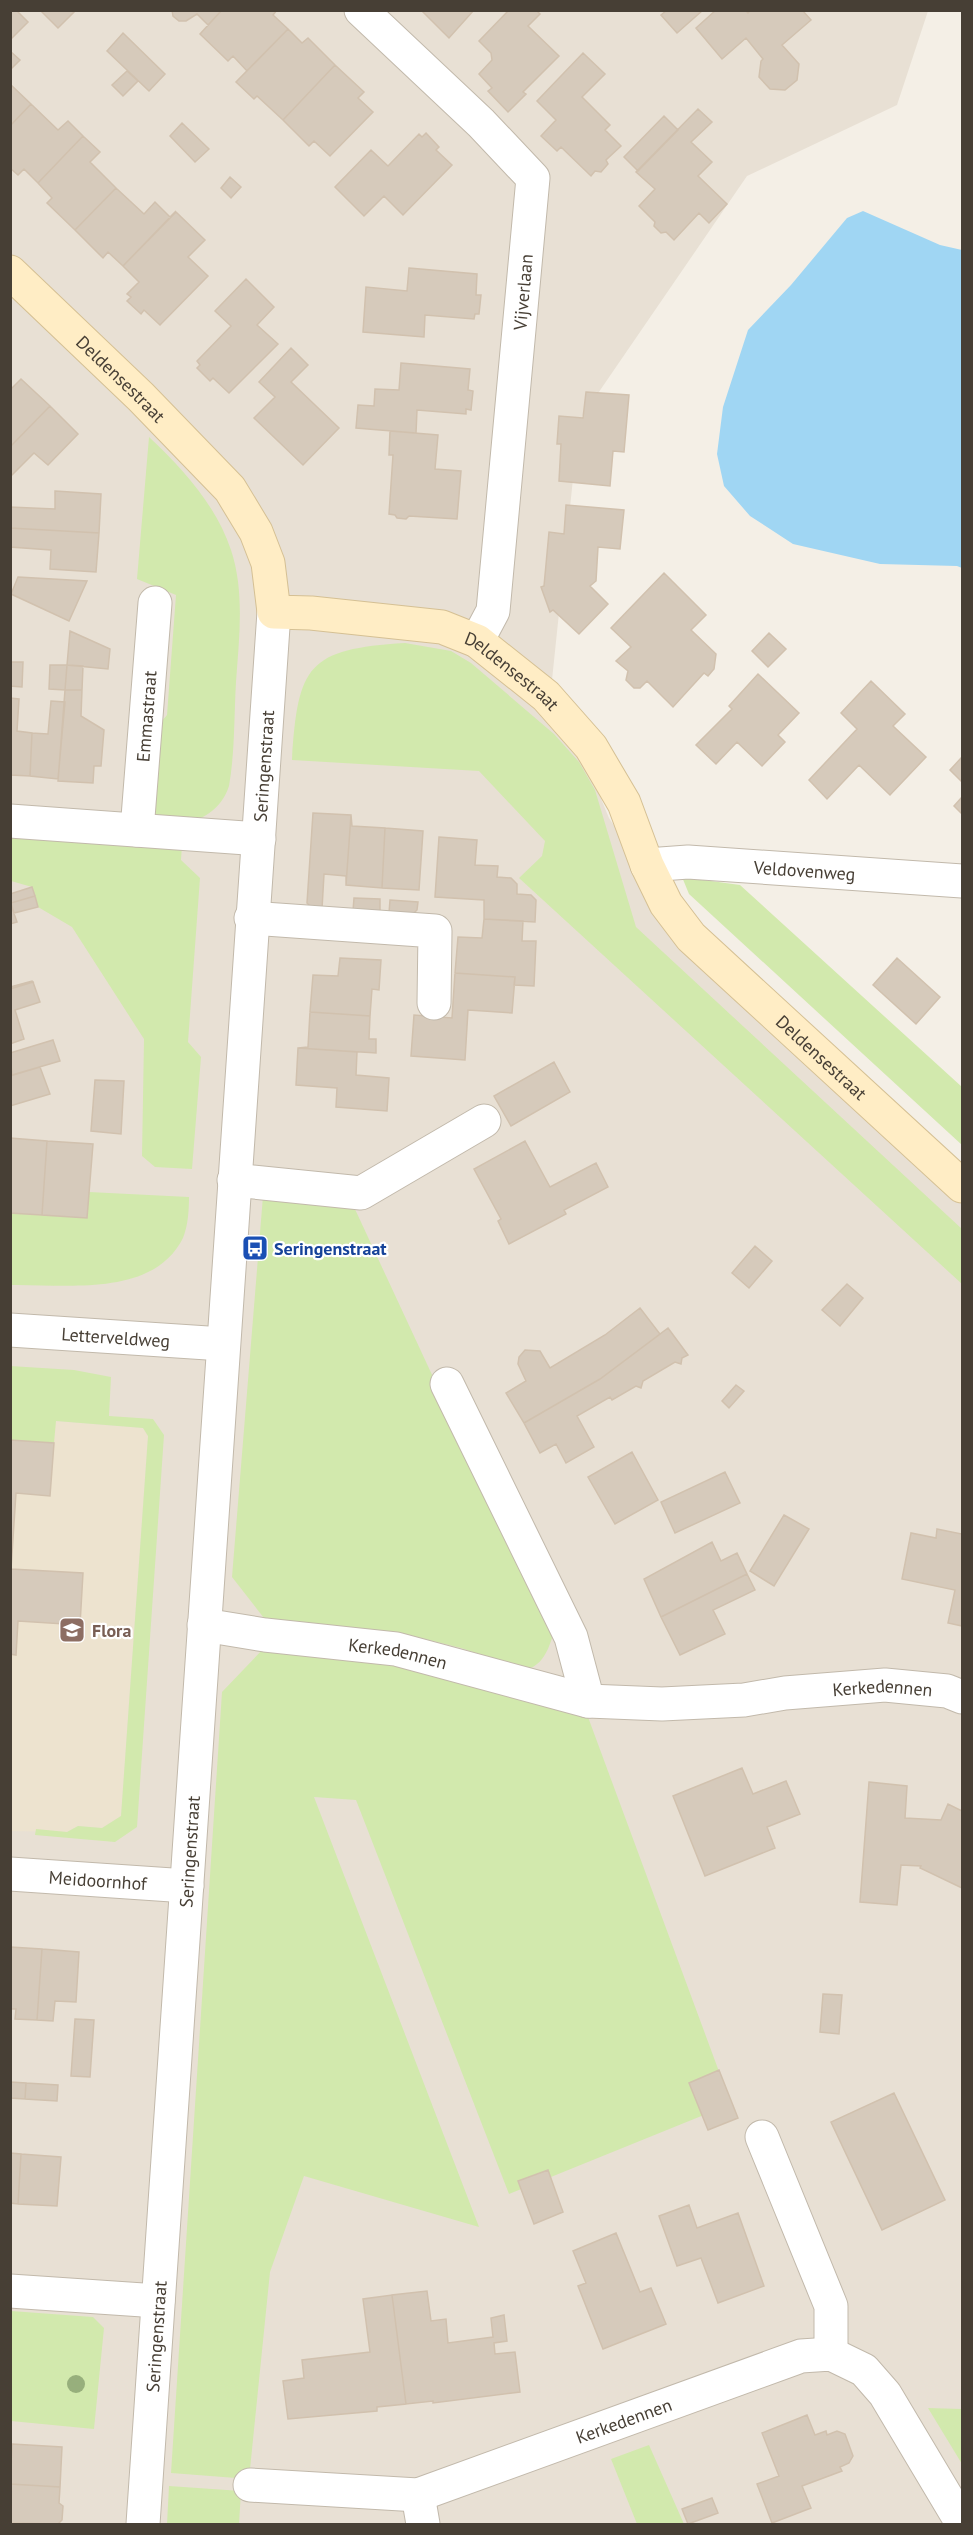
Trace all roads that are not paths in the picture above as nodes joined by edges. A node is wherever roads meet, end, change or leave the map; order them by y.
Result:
1 (361, 10) edge
2 (10, 272) edge
3 (155, 603) dead end
4 (274, 612) junction
5 (477, 641) junction
6 (10, 821) edge
7 (137, 830) junction
8 (259, 840) junction
9 (647, 865) junction
10 (963, 881) edge
11 (252, 918) junction
12 (434, 1004) dead end
13 (484, 1121) dead end
14 (234, 1180) junction
15 (963, 1186) edge
16 (10, 1330) edge
17 (223, 1344) junction
18 (447, 1384) dead end
19 (204, 1624) junction
20 (963, 1697) edge
21 (588, 1701) junction
22 (10, 1874) edge
23 (187, 1886) junction
24 (762, 2137) dead end
25 (10, 2291) edge
26 (158, 2301) junction
27 (831, 2354) junction
28 (250, 2485) dead end
29 (421, 2510) edge
30 (963, 2523) edge
31 (143, 2524) edge

1 - 5 street, Vijverlaan
2 - 4 street, Deldensestraat
3 - 7 street, Emmastraat
4 - 5 street, Deldensestraat
4 - 8 street, Seringenstraat
5 - 9 street, Deldensestraat
6 - 7 street
7 - 8 street
8 - 11 street, Seringenstraat
9 - 10 street, Veldovenweg
9 - 15 street, Deldensestraat
11 - 12 street
11 - 14 street, Seringenstraat
13 - 14 street
14 - 17 street, Seringenstraat
16 - 17 street, Letterveldweg
17 - 19 street, Seringenstraat
18 - 21 street
19 - 21 street, Kerkedennen
19 - 23 street, Seringenstraat
20 - 21 street, Kerkedennen
22 - 23 street, Meidoornhof
23 - 26 street, Seringenstraat
24 - 27 street
25 - 26 street
26 - 31 street, Seringenstraat
27 - 29 street, Kerkedennen
27 - 30 street, Kerkedennen
28 - 29 street, Kerkedennen

